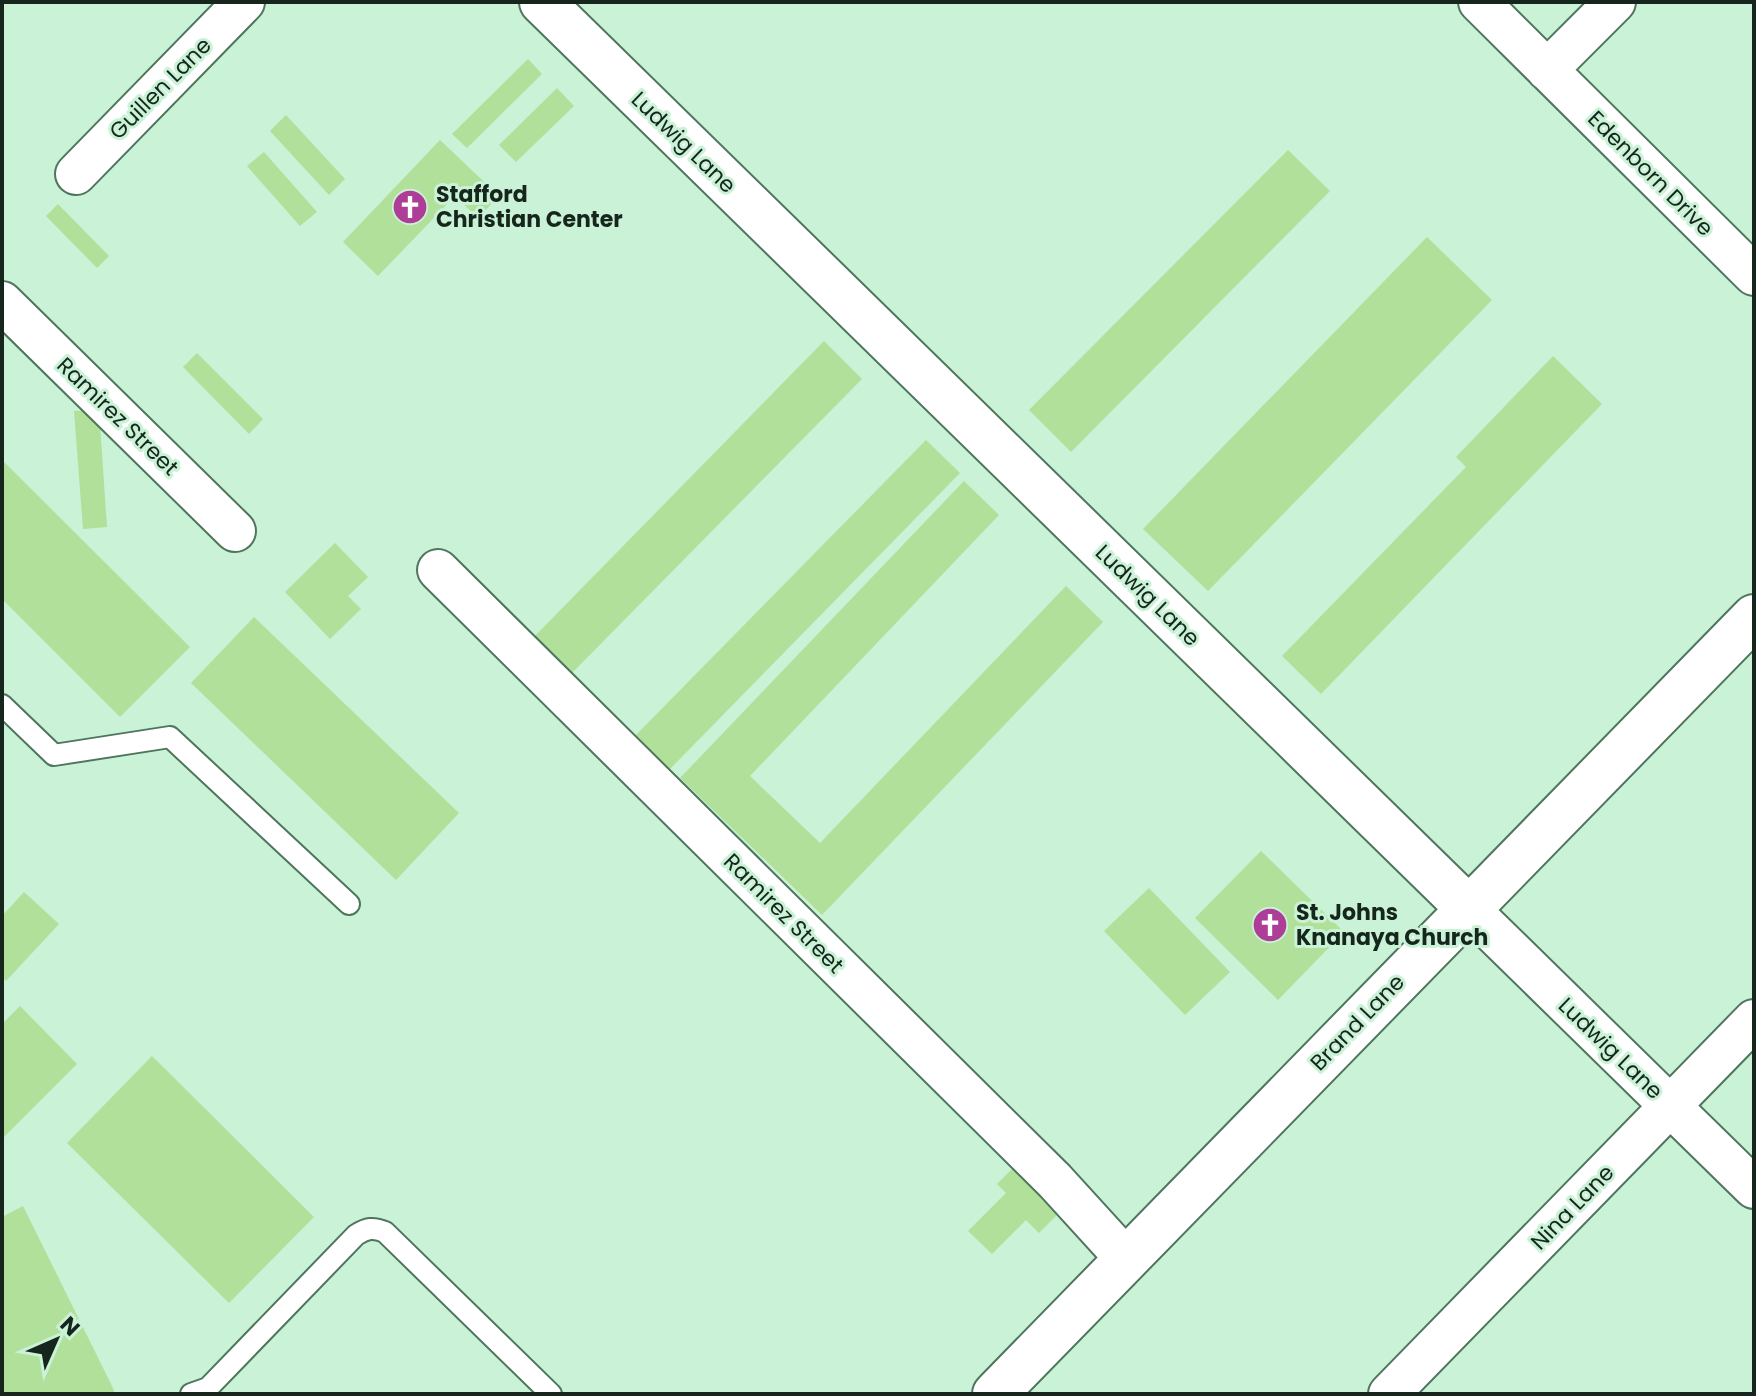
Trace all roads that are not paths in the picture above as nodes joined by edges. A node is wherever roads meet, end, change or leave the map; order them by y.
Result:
1 (244, 2) edge
2 (542, 2) edge
3 (1479, 2) edge
4 (1615, 2) edge
5 (1547, 70) junction
6 (76, 174) dead end
7 (1754, 275) edge
8 (2, 302) edge
9 (235, 531) dead end
10 (438, 570) dead end
11 (1754, 617) edge
12 (2, 705) edge
13 (349, 904) dead end
14 (1469, 909) junction
15 (1754, 1020) edge
16 (1670, 1106) junction
17 (1754, 1188) edge
18 (1127, 1260) junction
19 (191, 1394) edge
20 (551, 1394) edge
21 (995, 1394) edge
22 (1389, 1394) edge

1 - 6 street, Guillen Lane
2 - 14 street, Ludwig Lane
3 - 5 street, Edenborn Drive
4 - 5 street
5 - 7 street, Edenborn Drive
8 - 9 street, Ramirez Street
10 - 18 street, Ramirez Street
11 - 14 street, Brand Lane
12 - 13 lane
14 - 16 street, Ludwig Lane
14 - 18 street, Brand Lane
15 - 16 street, Nina Lane
16 - 17 street, Ludwig Lane
16 - 22 street, Nina Lane
18 - 21 street, Brand Lane
19 - 20 lane

